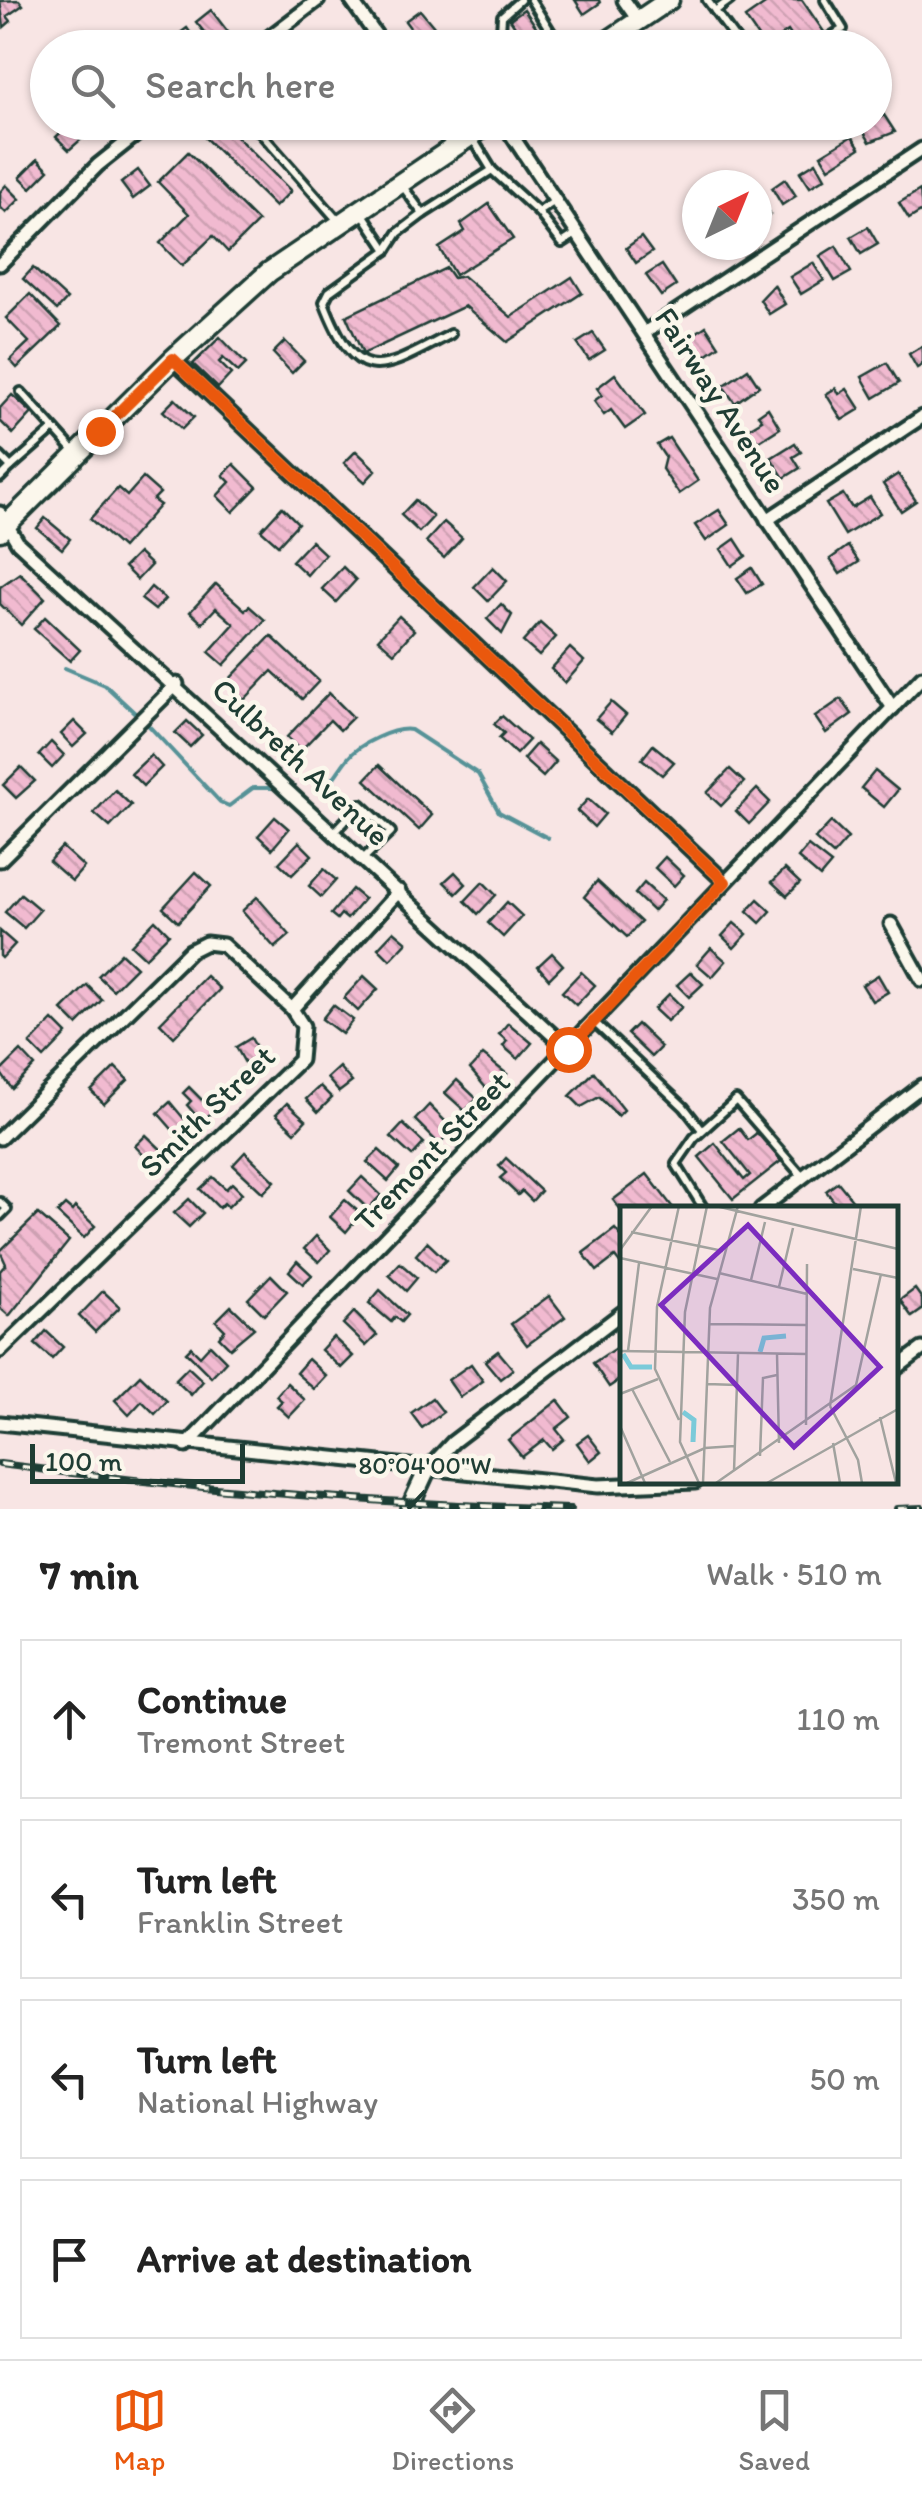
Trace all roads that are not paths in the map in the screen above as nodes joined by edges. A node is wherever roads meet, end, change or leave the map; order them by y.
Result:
1 (318, 0) edge
2 (351, 0) edge
3 (520, 0) edge
4 (531, 0) edge
5 (624, 0) edge
6 (669, 0) edge
7 (707, 0) edge
8 (730, 0) edge
9 (825, 0) edge
10 (715, 11) junction
11 (638, 20) junction
12 (279, 30) edge
13 (372, 30) edge
14 (501, 30) edge
15 (550, 30) edge
16 (624, 30) edge
17 (729, 30) edge
18 (841, 30) edge
19 (129, 140) edge
20 (267, 140) edge
21 (449, 140) edge
22 (461, 140) edge
23 (481, 140) edge
24 (516, 140) edge
25 (453, 146) junction
26 (922, 149) edge
27 (492, 170) junction
28 (400, 183) junction
29 (556, 200) junction
30 (361, 210) junction
31 (538, 212) junction
32 (422, 214) junction
33 (340, 223) junction
34 (578, 233) junction
35 (387, 250) junction
36 (0, 264) edge
37 (451, 334) dead end
38 (644, 334) junction
39 (173, 359) junction
40 (21, 392) dead end
41 (922, 417) edge
42 (52, 430) junction
43 (77, 454) junction
44 (0, 456) edge
45 (11, 467) junction
46 (0, 478) edge
47 (767, 520) junction
48 (2, 523) edge
49 (922, 677) edge
50 (177, 684) junction
51 (893, 708) junction
52 (335, 831) junction
53 (2, 853) edge
54 (364, 858) junction
55 (725, 882) junction
56 (400, 891) junction
57 (891, 924) dead end
58 (922, 980) edge
59 (292, 1009) junction
60 (594, 1022) junction
61 (568, 1049) junction
62 (922, 1086) edge
63 (702, 1130) junction
64 (0, 1138) edge
65 (803, 1177) junction
66 (0, 1202) edge
67 (702, 1206) edge
68 (764, 1206) edge
69 (0, 1216) edge
70 (620, 1316) edge
71 (922, 1348) edge
72 (0, 1352) edge
73 (897, 1368) edge
74 (0, 1423) edge
75 (186, 1446) junction
76 (427, 1470) junction
77 (647, 1484) edge
78 (409, 1509) edge

1 - 12 street
2 - 13 street
3 - 14 lane
4 - 15 lane
5 - 11 street
6 - 11 main road
7 - 10 lane
8 - 10 lane
9 - 18 lane
10 - 17 lane
11 - 16 main road
19 - 36 street
20 - 33 lane
21 - 25 street
22 - 25 main road
23 - 27 lane
24 - 29 street, Fairway Avenue
25 - 28 main road
26 - 38 street
27 - 31 lane
27 - 32 lane
28 - 30 main road
28 - 32 lane
29 - 31 lane
29 - 34 street, Fairway Avenue
30 - 33 main road
30 - 35 lane
31 - 34 lane
32 - 35 lane
33 - 39 main road
34 - 38 street, Fairway Avenue
35 - 37 lane
38 - 47 street, Fairway Avenue
39 - 43 main road
39 - 55 street
40 - 42 lane
41 - 47 street
42 - 43 lane
42 - 45 lane
43 - 48 main road
44 - 45 lane
45 - 46 lane
47 - 51 street, Fairway Avenue
48 - 50 street, Culbreth Avenue
49 - 51 street, Tremont Street
50 - 52 street, Culbreth Avenue
50 - 53 street
51 - 55 street, Tremont Street
52 - 54 street, Culbreth Avenue
52 - 54 lane
54 - 56 street, Culbreth Avenue
55 - 60 street, Tremont Street
56 - 59 street, Smith Street
56 - 61 street, Culbreth Avenue
57 - 58 street
59 - 64 street
59 - 72 street, Smith Street
60 - 61 street, Tremont Street
60 - 63 lane
61 - 75 street, Tremont Street
62 - 65 street
63 - 65 lane
63 - 67 lane
65 - 68 street
66 - 69 lane
70 - 76 street
71 - 73 street
74 - 75 street
75 - 76 street
76 - 77 street
76 - 78 street

